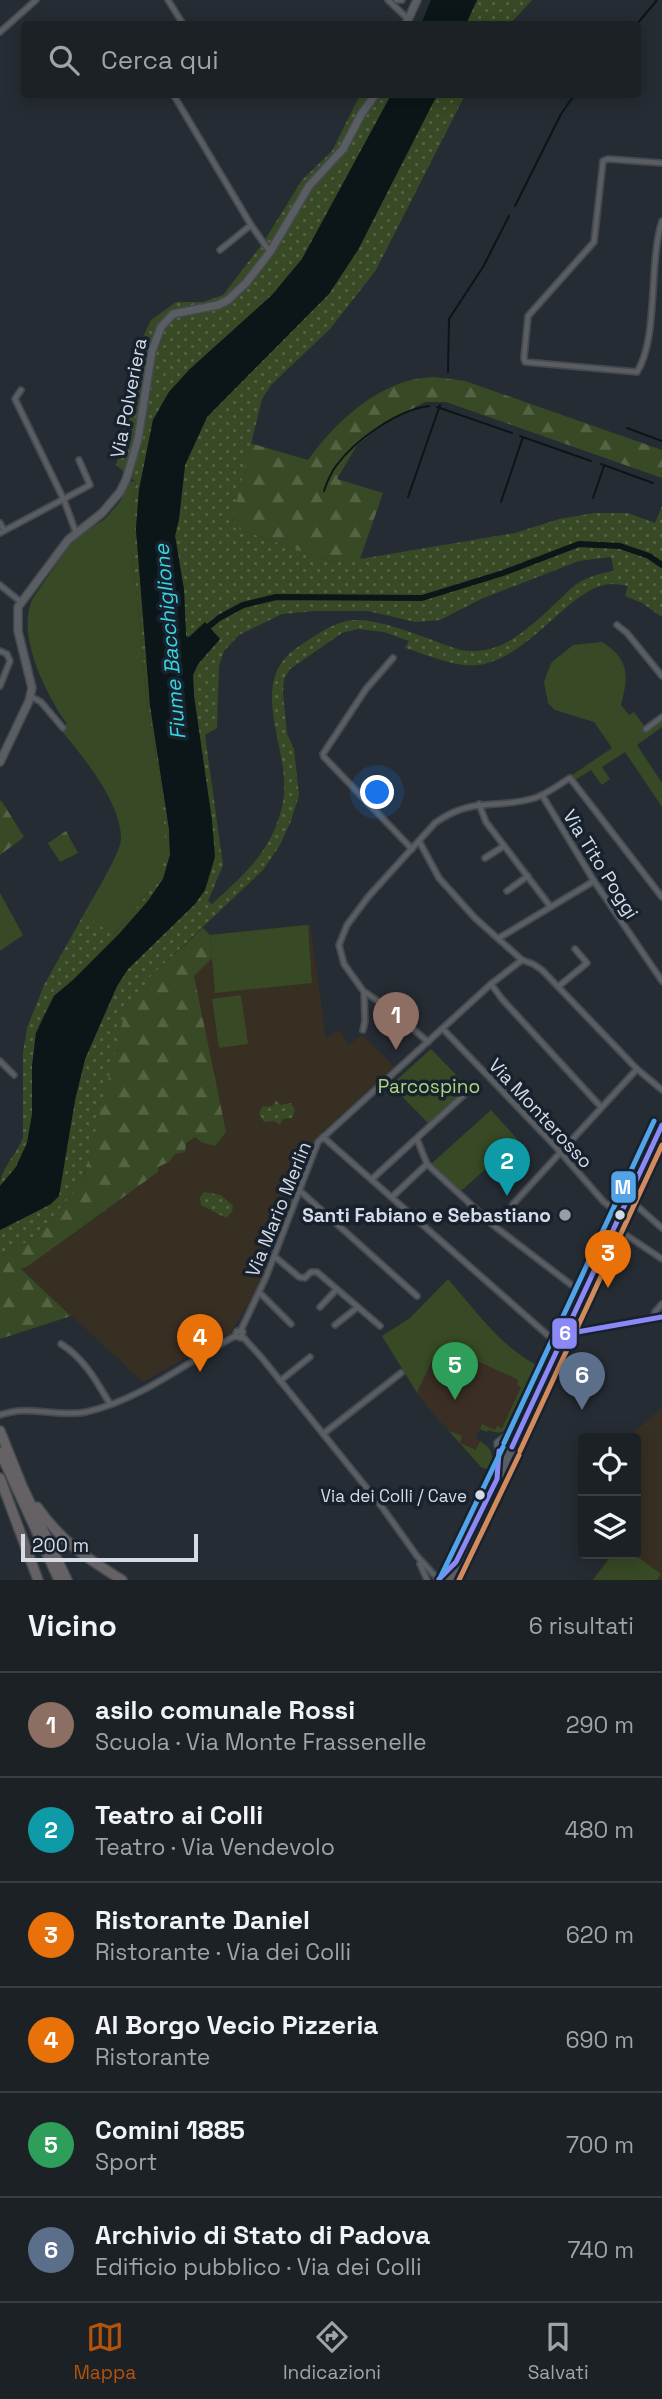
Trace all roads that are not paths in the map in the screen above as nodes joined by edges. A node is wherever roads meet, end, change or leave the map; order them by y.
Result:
1 (36, 0) edge
2 (168, 0) edge
3 (388, 0) edge
4 (396, 0) edge
5 (402, 0) edge
6 (417, 0) edge
7 (181, 21) edge
8 (406, 21) edge
9 (407, 21) edge
10 (0, 32) edge
11 (175, 98) edge
12 (373, 98) edge
13 (662, 163) edge
14 (662, 222) edge
15 (251, 225) junction
16 (220, 250) dead end
17 (270, 252) junction
18 (21, 390) dead end
19 (79, 460) dead end
20 (64, 499) junction
21 (0, 523) edge
22 (2, 532) edge
23 (76, 533) junction
24 (0, 585) edge
25 (21, 602) junction
26 (617, 625) dead end
27 (0, 650) edge
28 (393, 658) dead end
29 (662, 676) edge
30 (0, 686) edge
31 (30, 696) junction
32 (662, 717) edge
33 (63, 727) dead end
34 (646, 729) dead end
35 (0, 762) edge
36 (542, 795) junction
37 (479, 804) junction
38 (419, 841) junction
39 (504, 846) junction
40 (412, 849) junction
41 (485, 858) dead end
42 (528, 876) junction
43 (594, 881) junction
44 (508, 891) dead end
45 (662, 897) edge
46 (550, 906) junction
47 (499, 938) junction
48 (575, 949) dead end
49 (522, 960) junction
50 (662, 981) edge
51 (491, 984) junction
52 (559, 986) junction
53 (364, 992) junction
54 (443, 1029) junction
55 (363, 1030) dead end
56 (428, 1042) junction
57 (0, 1061) edge
58 (637, 1069) junction
59 (14, 1075) dead end
60 (662, 1090) edge
61 (465, 1094) dead end
62 (601, 1107) junction
63 (662, 1125) edge
64 (323, 1138) junction
65 (417, 1139) junction
66 (560, 1152) junction
67 (427, 1164) junction
68 (372, 1179) junction
69 (299, 1190) junction
70 (392, 1197) junction
71 (628, 1198) junction
72 (513, 1204) dead end
73 (621, 1214) junction
74 (614, 1227) junction
75 (662, 1228) edge
76 (274, 1256) junction
77 (662, 1259) edge
78 (337, 1289) junction
79 (260, 1293) junction
80 (582, 1293) junction
81 (417, 1296) dead end
82 (662, 1304) edge
83 (320, 1307) dead end
84 (358, 1307) junction
85 (662, 1317) edge
86 (653, 1318) junction
87 (291, 1324) dead end
88 (335, 1325) dead end
89 (380, 1326) dead end
90 (241, 1330) junction
91 (235, 1336) junction
92 (243, 1337) junction
93 (561, 1339) junction
94 (61, 1344) dead end
95 (310, 1357) dead end
96 (401, 1373) dead end
97 (280, 1381) junction
98 (534, 1398) junction
99 (110, 1404) junction
100 (0, 1415) edge
101 (0, 1431) edge
102 (323, 1434) junction
103 (504, 1439) junction
104 (511, 1449) junction
105 (499, 1451) junction
106 (0, 1452) edge
107 (0, 1478) edge
108 (496, 1479) junction
109 (22, 1486) junction
110 (417, 1556) junction
111 (456, 1562) junction
112 (438, 1579) edge
113 (38, 1580) edge
114 (59, 1580) edge
115 (67, 1580) edge
116 (122, 1580) edge
117 (427, 1580) edge
118 (449, 1580) edge

1 - 10 street
2 - 7 street
3 - 8 street
4 - 5 street
6 - 9 street
11 - 15 street
12 - 17 street, Via Polveriera
13 - 14 street
15 - 16 street
15 - 17 street
17 - 23 street, Via Polveriera
18 - 20 street
19 - 20 street, Via Polveriera
20 - 22 street, Via Polveriera
20 - 23 street
21 - 22 street, Via Polveriera
23 - 25 street, Via Polveriera
24 - 25 street
25 - 31 street
26 - 29 street
27 - 30 street
28 - 40 street
31 - 33 street
31 - 35 street
32 - 34 street
36 - 37 street
36 - 43 street, Via Tito Poggi
36 - 45 street
37 - 38 street
37 - 39 street
38 - 40 street
38 - 47 street
39 - 41 street
39 - 42 street
40 - 53 street
42 - 44 street
42 - 46 street
43 - 46 street
43 - 50 street, Via Tito Poggi
46 - 47 street
47 - 49 street
48 - 52 street
49 - 51 street
49 - 52 street
51 - 54 street
51 - 62 street
52 - 58 street
53 - 55 street
53 - 56 street
54 - 56 street
54 - 66 street, Via Monterosso
56 - 64 street
57 - 59 street
58 - 60 street
58 - 62 street
61 - 65 street
62 - 66 street
63 - 71 street
64 - 68 street
64 - 69 street, Via Mario Merlin
65 - 67 street
65 - 68 street
66 - 72 street
66 - 73 street, Via Monterosso
67 - 70 street
67 - 80 street
68 - 70 street
69 - 76 street, Via Mario Merlin
69 - 81 street
70 - 93 street
71 - 73 street
71 - 75 street
73 - 74 street
74 - 77 street
74 - 80 street
76 - 78 street
76 - 79 street, Via Mario Merlin
78 - 83 street
78 - 84 street
79 - 87 street, Via Mario Merlin
79 - 90 street, Via Mario Merlin
80 - 93 street
82 - 86 street
84 - 88 street
84 - 89 street
85 - 86 street
86 - 93 street
90 - 91 street
90 - 92 street
91 - 92 street
91 - 99 street
92 - 97 street
93 - 98 street
94 - 99 street
95 - 97 street
96 - 102 street
97 - 102 street
98 - 103 street
98 - 104 street
99 - 100 street
101 - 109 highway
102 - 110 street
103 - 104 street
103 - 105 street
104 - 105 street
104 - 108 street
105 - 108 street
106 - 114 highway
107 - 113 highway
108 - 111 street
109 - 115 highway
109 - 116 highway
110 - 112 street
110 - 117 street
111 - 112 street
111 - 118 street

